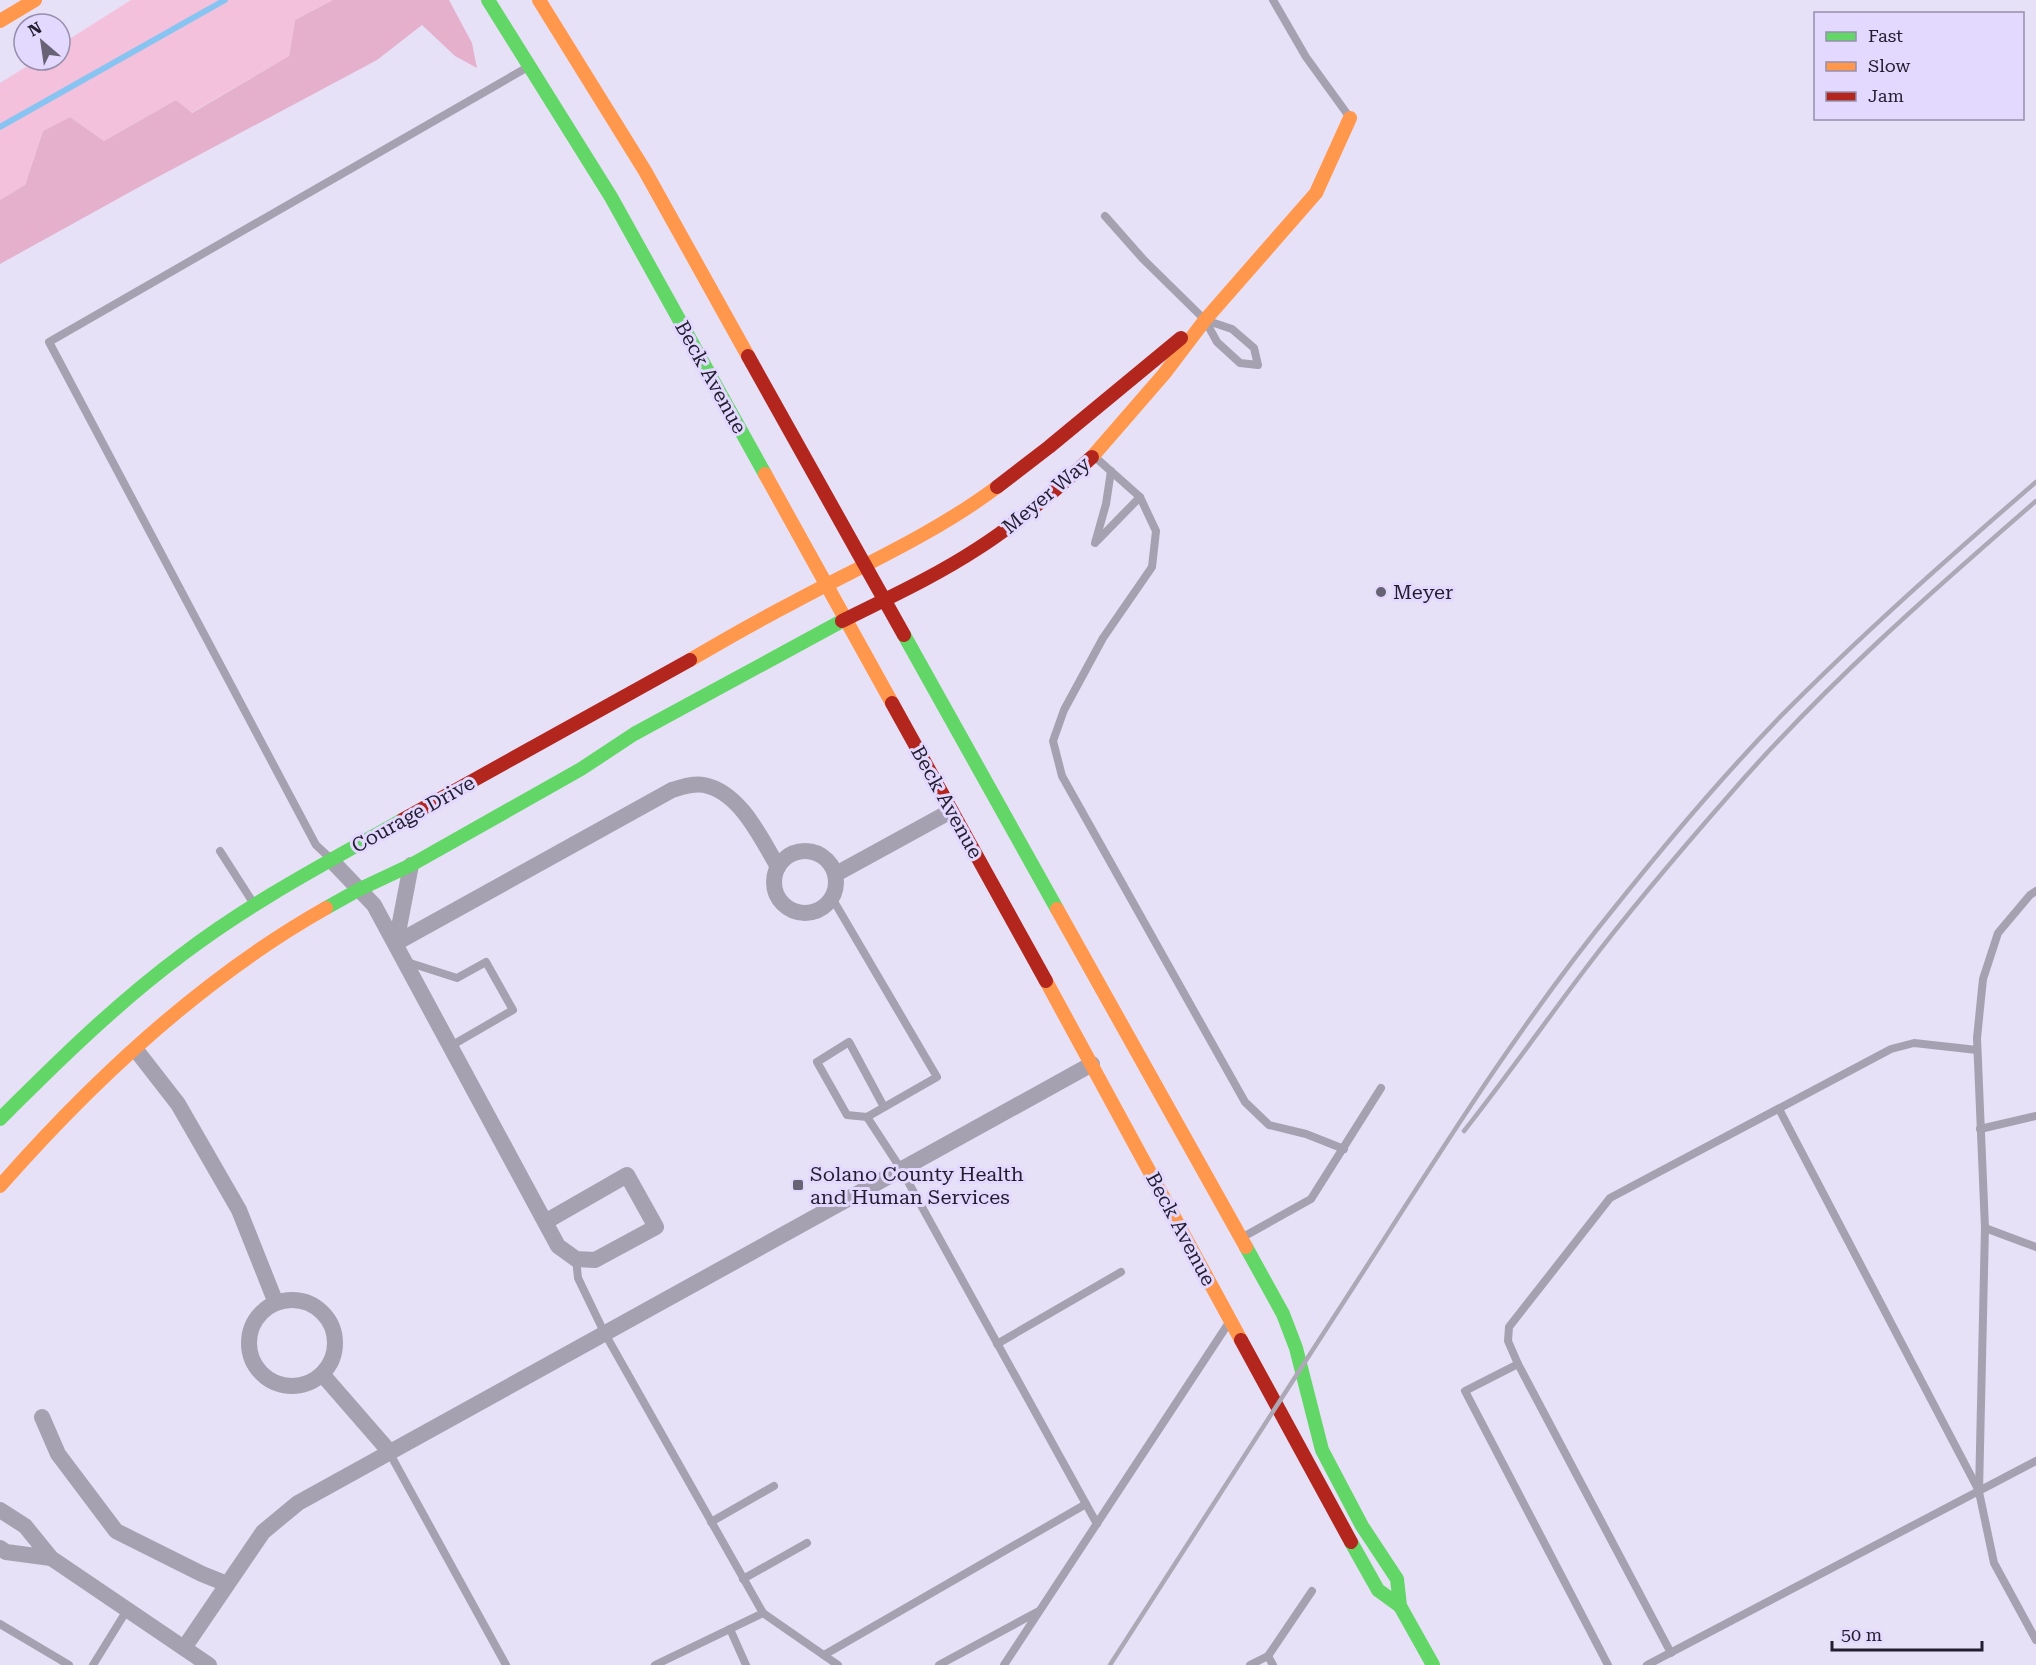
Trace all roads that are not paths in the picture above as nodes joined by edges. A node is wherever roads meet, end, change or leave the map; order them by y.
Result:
1 (35, 0) edge
2 (488, 0) edge
3 (539, 0) edge
4 (1274, 0) edge
5 (0, 21) edge
6 (529, 66) junction
7 (1350, 118) joint
8 (1105, 216) dead end
9 (1205, 320) junction
10 (1094, 455) junction
11 (1111, 471) junction
12 (1140, 497) junction
13 (866, 565) junction
14 (826, 585) junction
15 (885, 600) junction
16 (845, 620) junction
17 (951, 811) junction
18 (220, 851) dead end
19 (331, 860) junction
20 (411, 864) junction
21 (778, 867) junction
22 (836, 874) junction
23 (360, 889) junction
24 (2036, 891) edge
25 (832, 897) junction
26 (255, 905) junction
27 (396, 943) junction
28 (406, 962) junction
29 (449, 1047) junction
30 (136, 1050) junction
31 (1977, 1050) junction
32 (1092, 1064) junction
33 (1381, 1088) dead end
34 (884, 1107) junction
35 (1779, 1109) junction
36 (2036, 1116) edge
37 (867, 1117) junction
38 (0, 1119) edge
39 (1980, 1129) junction
40 (1344, 1149) junction
41 (901, 1169) junction
42 (0, 1185) edge
43 (545, 1222) junction
44 (1985, 1228) junction
45 (1240, 1238) junction
46 (2036, 1247) edge
47 (576, 1259) junction
48 (1121, 1272) dead end
49 (276, 1304) junction
50 (1230, 1321) junction
51 (604, 1332) junction
52 (997, 1344) junction
53 (1518, 1364) junction
54 (322, 1374) junction
55 (42, 1417) dead end
56 (389, 1451) junction
57 (2036, 1461) edge
58 (774, 1486) dead end
59 (1979, 1492) junction
60 (1086, 1504) junction
61 (0, 1510) edge
62 (711, 1522) junction
63 (1097, 1524) junction
64 (807, 1543) dead end
65 (0, 1548) edge
66 (51, 1558) junction
67 (743, 1579) junction
68 (227, 1584) junction
69 (1312, 1591) dead end
70 (1400, 1606) junction
71 (127, 1610) junction
72 (1040, 1611) junction
73 (763, 1613) junction
74 (0, 1624) edge
75 (730, 1629) junction
76 (2036, 1640) edge
77 (184, 1648) junction
78 (1671, 1653) junction
79 (824, 1655) junction
80 (1268, 1656) junction
81 (69, 1665) edge
82 (93, 1665) edge
83 (209, 1665) edge
84 (506, 1665) edge
85 (655, 1665) edge
86 (747, 1665) edge
87 (838, 1665) edge
88 (939, 1665) edge
89 (1004, 1665) edge
90 (1250, 1665) edge
91 (1274, 1665) edge
92 (1434, 1665) edge
93 (1608, 1665) edge
94 (1647, 1665) edge

1 - 5 main road
2 - 6 main road, Beck Avenue
3 - 13 main road, Beck Avenue
4 - 7 lane
6 - 14 main road, Beck Avenue
6 - 19 lane
7 - 9 main road, Meyer Way
8 - 9 lane
9 - 9 lane
9 - 10 main road, Meyer Way
9 - 13 main road, Meyer Way
10 - 11 lane
10 - 15 main road, Meyer Way
11 - 12 lane
11 - 12 lane
12 - 40 lane
13 - 14 main road, Courage Drive
13 - 15 main road, Beck Avenue
14 - 16 main road, Beck Avenue
14 - 19 main road, Courage Drive
15 - 16 main road, Meyer Way
15 - 45 main road, Beck Avenue
16 - 17 main road, Beck Avenue
16 - 20 main road, Courage Drive
17 - 22 street
17 - 32 main road, Beck Avenue
18 - 26 lane
19 - 23 street
19 - 26 main road, Courage Drive
20 - 23 main road, Courage Drive
20 - 27 street
21 - 22 street
21 - 25 street
21 - 27 street
22 - 25 street
23 - 27 street
23 - 30 main road, Courage Drive
24 - 31 lane
25 - 34 lane
26 - 38 main road, Courage Drive
27 - 28 street
28 - 29 street
28 - 29 lane
29 - 43 street
30 - 42 main road, Courage Drive
30 - 49 street
31 - 35 lane
31 - 39 lane
32 - 41 street
32 - 50 main road, Beck Avenue
33 - 40 lane
34 - 37 lane
34 - 37 lane
35 - 53 lane
35 - 59 lane
36 - 39 lane
37 - 41 lane
39 - 44 lane
40 - 45 lane
41 - 51 street
41 - 52 lane
43 - 47 street
43 - 47 street
44 - 46 lane
44 - 59 lane
45 - 70 main road, Beck Avenue
47 - 51 lane
48 - 52 lane
49 - 54 street
49 - 54 street
50 - 63 lane
50 - 70 main road, Beck Avenue
51 - 56 street
51 - 62 lane
52 - 60 lane
53 - 78 lane
53 - 93 lane
54 - 56 street
55 - 68 street
56 - 68 street
56 - 84 lane
57 - 59 lane
58 - 62 lane
59 - 76 lane
59 - 78 lane
60 - 63 lane
60 - 79 lane
61 - 66 street
62 - 67 lane
63 - 72 lane
64 - 67 lane
65 - 66 street
66 - 71 street
67 - 73 lane
68 - 77 street
69 - 80 lane
70 - 92 main road, Beck Avenue
71 - 77 street
71 - 82 lane
72 - 88 lane
72 - 89 lane
73 - 75 lane
73 - 79 lane
74 - 81 lane
75 - 85 lane
75 - 86 lane
77 - 83 street
78 - 94 lane
79 - 87 lane
80 - 90 lane
80 - 91 lane

